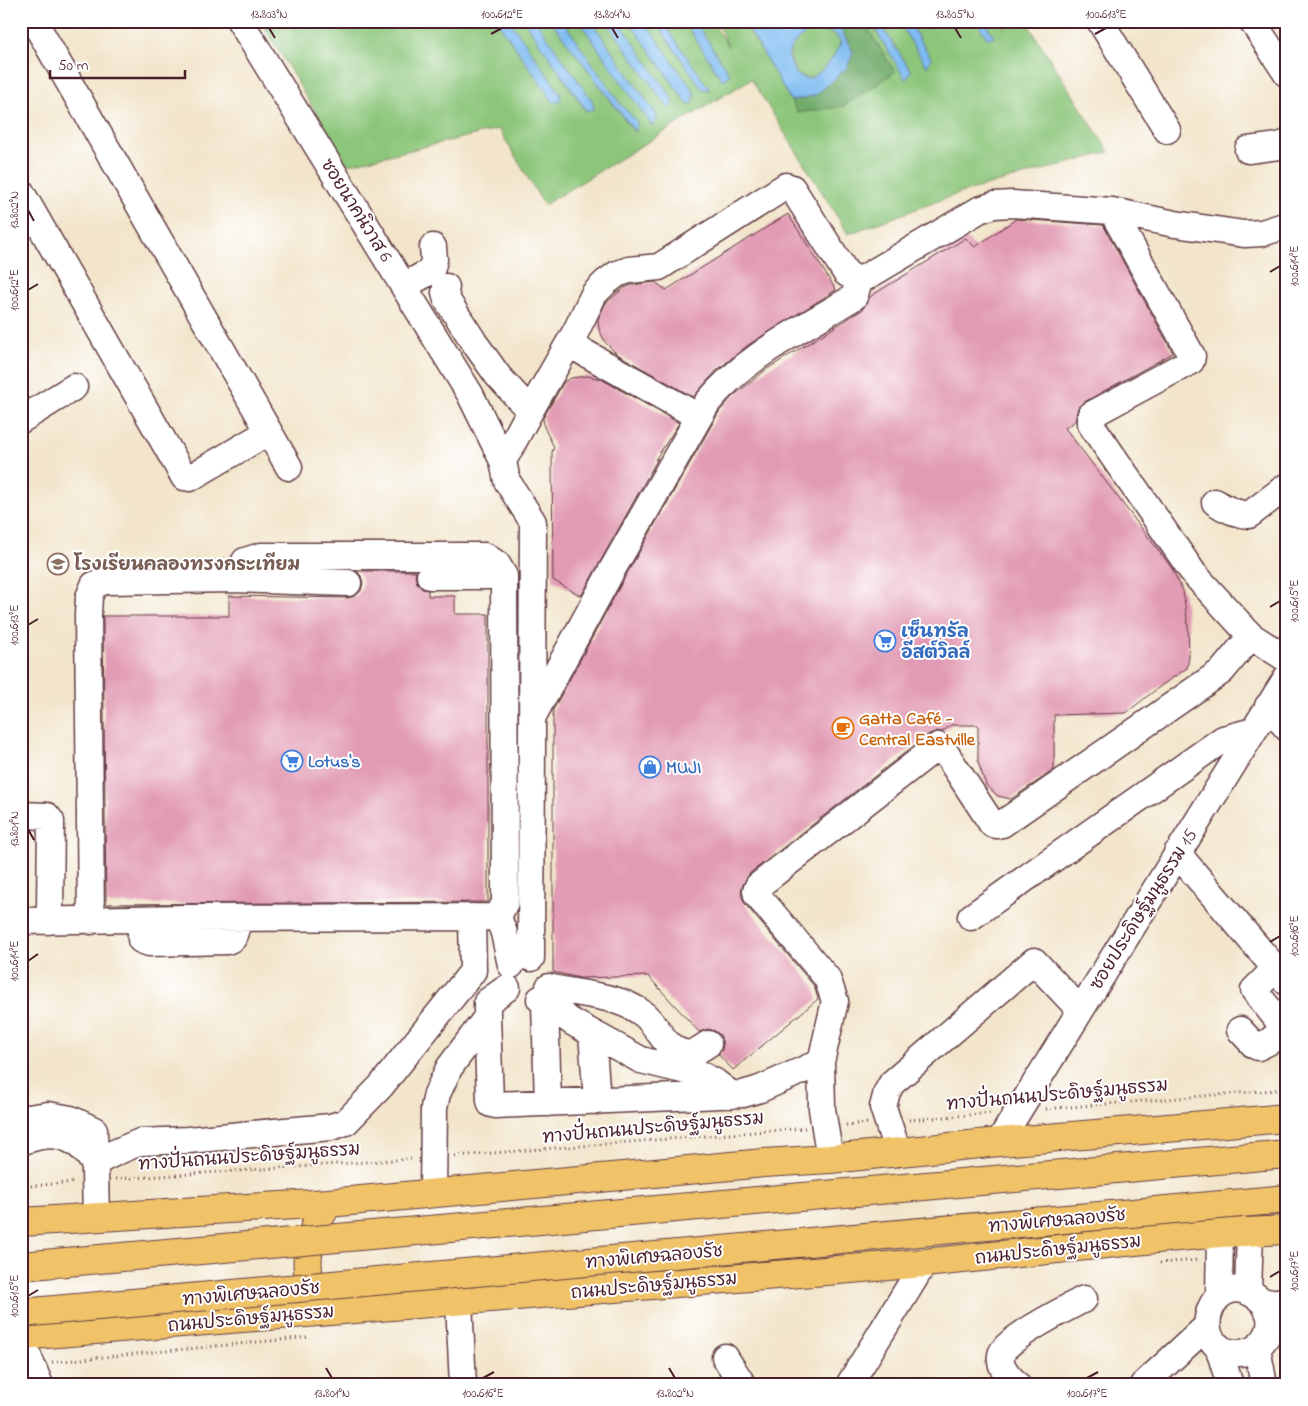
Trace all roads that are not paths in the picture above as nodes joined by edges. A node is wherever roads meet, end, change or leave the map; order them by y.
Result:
1 (34, 21) edge
2 (240, 21) edge
3 (1100, 21) edge
4 (1252, 21) edge
5 (1287, 74) edge
6 (1168, 130) dead end
7 (1287, 143) edge
8 (1248, 150) dead end
9 (21, 192) edge
10 (1112, 211) junction
11 (1287, 226) edge
12 (433, 248) dead end
13 (859, 281) junction
14 (404, 286) junction
15 (446, 287) dead end
16 (572, 337) junction
17 (74, 387) dead end
18 (530, 411) junction
19 (699, 417) junction
20 (21, 420) edge
21 (268, 432) junction
22 (503, 461) junction
23 (289, 466) dead end
24 (1287, 486) edge
25 (1214, 502) dead end
26 (430, 576) dead end
27 (504, 576) junction
28 (235, 579) junction
29 (348, 583) dead end
30 (1251, 636) junction
31 (1287, 659) edge
32 (1287, 677) edge
33 (1268, 706) junction
34 (532, 717) junction
35 (1287, 728) edge
36 (1253, 731) junction
37 (21, 815) edge
38 (1177, 853) junction
39 (485, 917) junction
40 (971, 917) dead end
41 (21, 921) edge
42 (48, 921) junction
43 (91, 921) junction
44 (516, 970) junction
45 (1281, 976) edge
46 (544, 996) junction
47 (1080, 1010) junction
48 (488, 1017) junction
49 (1240, 1030) dead end
50 (592, 1033) junction
51 (708, 1044) dead end
52 (820, 1062) junction
53 (732, 1095) junction
54 (597, 1101) junction
55 (548, 1103) junction
56 (1287, 1118) edge
57 (21, 1119) edge
58 (21, 1142) edge
59 (999, 1142) junction
60 (898, 1153) junction
61 (1287, 1154) edge
62 (830, 1160) junction
63 (95, 1172) junction
64 (433, 1192) junction
65 (1287, 1200) edge
66 (328, 1203) junction
67 (248, 1208) junction
68 (96, 1217) junction
69 (21, 1222) edge
70 (1287, 1230) edge
71 (1250, 1232) junction
72 (1220, 1233) junction
73 (924, 1263) junction
74 (21, 1266) edge
75 (1219, 1296) junction
76 (1266, 1298) edge
77 (1084, 1299) dead end
78 (459, 1302) junction
79 (347, 1310) junction
80 (21, 1313) edge
81 (270, 1316) junction
82 (1212, 1336) junction
83 (21, 1337) edge
84 (1257, 1348) junction
85 (725, 1357) dead end
86 (40, 1385) edge
87 (463, 1385) edge
88 (743, 1385) edge
89 (849, 1385) edge
90 (1017, 1385) edge
91 (1143, 1385) edge
92 (1230, 1385) edge
93 (1264, 1385) edge

1 - 21 street
2 - 14 street, ซอยนาคนิวาส 6
3 - 6 street
4 - 5 street
7 - 8 street
9 - 21 street
10 - 11 street
10 - 13 street
10 - 30 street
12 - 14 street
13 - 16 street
13 - 19 street
14 - 22 street, ซอยนาคนิวาส 6
15 - 18 street
16 - 18 street
16 - 19 street
17 - 20 street
18 - 22 street
19 - 34 street
21 - 23 street
22 - 34 street, ซอยนาคนิวาส 6
24 - 25 street
26 - 27 street
27 - 28 street
27 - 39 street
28 - 29 street
28 - 43 street
30 - 31 street
30 - 52 street
32 - 33 street, ซอยประดิษฐ์มนูธรรม 15
33 - 35 street
33 - 36 street, ซอยประดิษฐ์มนูธรรม 15
34 - 44 street, ซอยนาคนิวาส 6
36 - 38 street, ซอยประดิษฐ์มนูธรรม 15
36 - 40 street
37 - 42 street
38 - 45 street
38 - 47 street, ซอยประดิษฐ์มนูธรรม 15
39 - 43 street
39 - 44 street
39 - 63 street
41 - 42 street
42 - 43 street
44 - 46 street
44 - 46 street
44 - 48 street
45 - 49 street
46 - 50 street
46 - 51 street
46 - 55 street
47 - 59 street, ซอยประดิษฐ์มนูธรรม 15
47 - 60 street
48 - 55 street
48 - 64 street
50 - 53 street
50 - 54 street
52 - 53 street
52 - 62 street
53 - 54 street
54 - 55 street
56 - 59 main road
57 - 63 street
58 - 63 street
59 - 60 main road
60 - 62 main road
61 - 74 main road, bridge
62 - 64 main road
63 - 68 street
64 - 66 main road
65 - 80 main road, ทางพิเศษฉลองรัช, bridge
66 - 67 main road
66 - 79 main road
67 - 68 main road
67 - 81 main road
68 - 69 main road
70 - 71 main road, ถนนประดิษฐ์มนูธรรม
71 - 72 main road, ถนนประดิษฐ์มนูธรรม
71 - 76 street
72 - 73 main road, ถนนประดิษฐ์มนูธรรม
72 - 75 street
73 - 78 main road, ถนนประดิษฐ์มนูธรรม
73 - 89 street
75 - 76 street
75 - 82 street
76 - 84 street
77 - 90 street
78 - 79 main road, ถนนประดิษฐ์มนูธรรม
78 - 87 street
79 - 81 main road, ถนนประดิษฐ์มนูธรรม
81 - 83 main road, ถนนประดิษฐ์มนูธรรม
82 - 84 street
82 - 91 street
82 - 92 street
83 - 86 street
84 - 93 street
85 - 88 street

